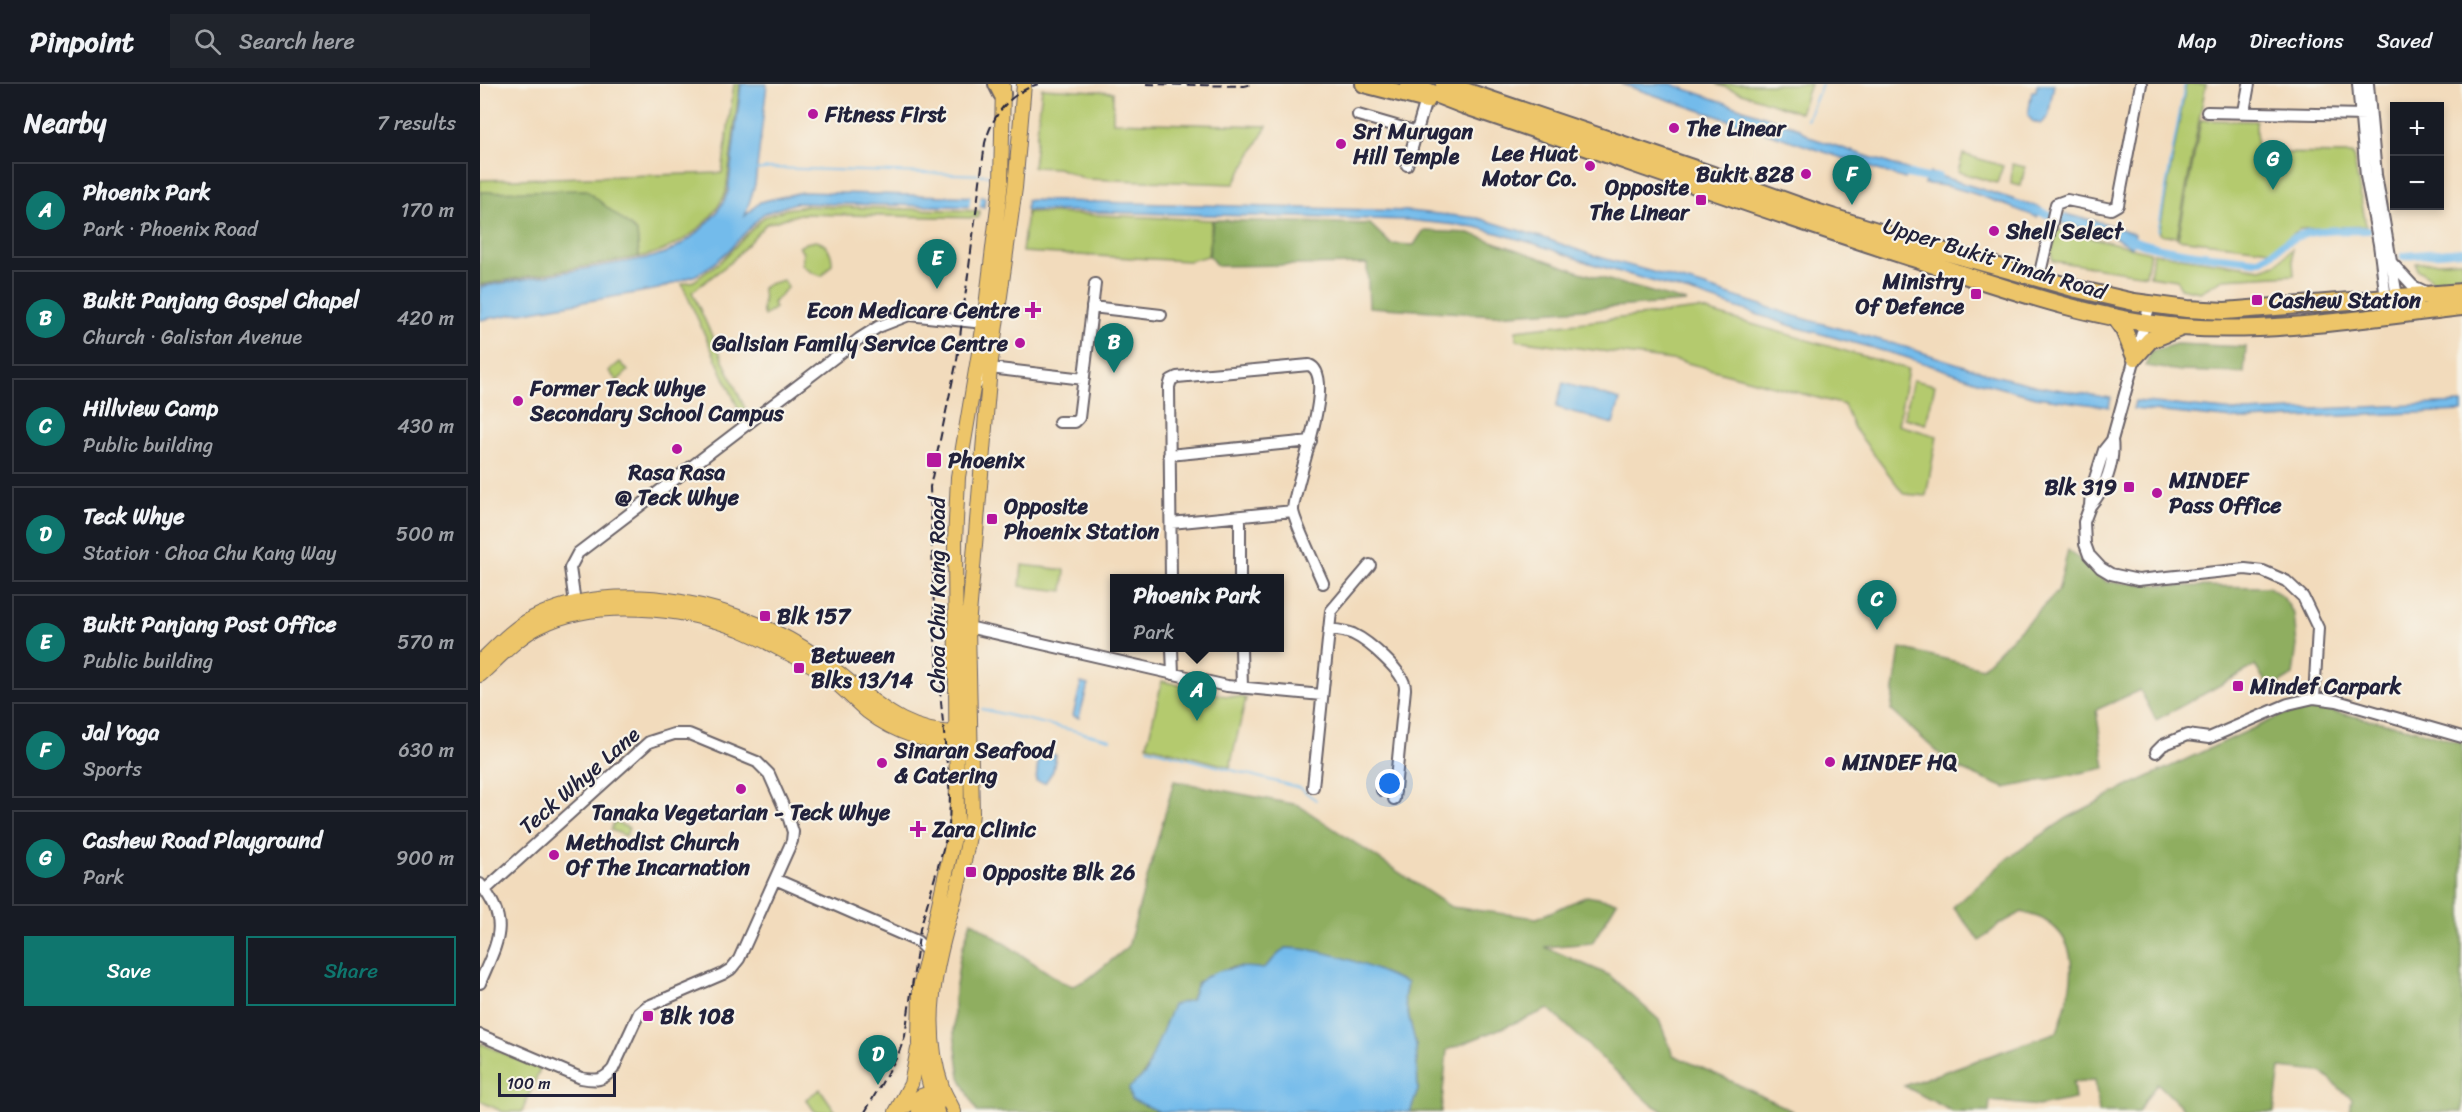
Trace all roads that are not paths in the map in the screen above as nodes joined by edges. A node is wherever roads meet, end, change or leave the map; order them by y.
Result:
1 (1024, 84) edge
2 (1364, 84) edge
3 (1409, 84) edge
4 (1444, 84) edge
5 (1474, 84) edge
6 (2141, 84) edge
7 (2249, 84) edge
8 (2358, 84) edge
9 (2368, 84) edge
10 (1001, 87) edge
11 (1426, 100) junction
12 (1463, 105) junction
13 (2207, 112) dead end
14 (2244, 112) junction
15 (1358, 115) dead end
16 (2365, 115) junction
17 (1417, 132) junction
18 (1653, 156) junction
19 (1407, 165) dead end
20 (2383, 240) junction
21 (2391, 257) junction
22 (2039, 277) junction
23 (1095, 284) dead end
24 (2462, 292) edge
25 (2434, 295) junction
26 (2150, 304) junction
27 (2393, 306) junction
28 (1092, 307) junction
29 (2275, 308) junction
30 (2462, 308) edge
31 (1161, 315) dead end
32 (2115, 316) junction
33 (984, 323) junction
34 (2146, 323) junction
35 (2181, 327) junction
36 (2281, 327) junction
37 (2135, 357) junction
38 (990, 368) junction
39 (1083, 378) junction
40 (973, 395) junction
41 (1059, 423) dead end
42 (1311, 441) junction
43 (1169, 455) junction
44 (958, 477) junction
45 (979, 480) junction
46 (1293, 511) junction
47 (976, 513) junction
48 (1239, 517) junction
49 (956, 522) junction
50 (1171, 523) junction
51 (1370, 565) dead end
52 (1172, 574) edge
53 (1240, 574) edge
54 (1323, 583) dead end
55 (576, 608) junction
56 (968, 627) junction
57 (1329, 629) junction
58 (1172, 652) edge
59 (1241, 652) edge
60 (480, 662) edge
61 (1173, 674) junction
62 (480, 675) edge
63 (1242, 688) junction
64 (1322, 696) junction
65 (2314, 698) junction
66 (958, 708) junction
67 (939, 733) junction
68 (2462, 737) edge
69 (963, 739) junction
70 (2156, 752) dead end
71 (1313, 787) dead end
72 (1382, 790) dead end
73 (775, 879) junction
74 (482, 887) edge
75 (930, 933) junction
76 (917, 941) junction
77 (927, 951) junction
78 (480, 983) edge
79 (480, 1035) edge
80 (919, 1044) junction
81 (941, 1101) edge
82 (896, 1112) edge
83 (919, 1112) edge

1 - 38 main road, Choa Chu Kang Road
2 - 11 highway
3 - 12 highway
4 - 18 highway
5 - 18 highway
6 - 22 street
7 - 14 street
8 - 16 street
9 - 16 street
10 - 33 main road, Choa Chu Kang Road
11 - 12 highway
11 - 17 street
12 - 32 highway, Upper Bukit Timah Road
13 - 14 street
14 - 16 street
15 - 17 street
16 - 20 street
16 - 20 street
17 - 19 street
18 - 22 highway, Upper Bukit Timah Road
20 - 21 street
20 - 27 street
21 - 25 street
21 - 27 street
22 - 26 highway, Upper Bukit Timah Road
23 - 28 street
24 - 25 highway, Upper Bukit Timah Road
25 - 27 highway, Upper Bukit Timah Road
26 - 29 highway, Upper Bukit Timah Road
26 - 34 street
27 - 29 highway, Upper Bukit Timah Road
27 - 30 highway, Upper Bukit Timah Road
27 - 36 highway, Upper Bukit Timah Road
28 - 31 street
28 - 39 street
29 - 36 highway
32 - 34 highway, Upper Bukit Timah Road
32 - 37 highway
33 - 40 main road, Choa Chu Kang Road
33 - 55 street
34 - 35 highway, Upper Bukit Timah Road
34 - 37 street
35 - 36 highway, Upper Bukit Timah Road
35 - 37 highway
37 - 65 street
38 - 39 street
38 - 40 street
38 - 45 main road, Choa Chu Kang Road
39 - 41 street
40 - 44 main road, Choa Chu Kang Road
42 - 43 street
42 - 43 street
42 - 46 street
43 - 50 street
44 - 45 main road
44 - 49 main road, Choa Chu Kang Road
45 - 47 main road, Choa Chu Kang Road
46 - 48 street
46 - 54 street
47 - 49 main road
47 - 56 main road, Choa Chu Kang Road
48 - 50 street
48 - 53 street
49 - 66 main road, Choa Chu Kang Road
50 - 52 street
51 - 57 street
55 - 60 main road
55 - 62 main road
55 - 67 main road
55 - 69 main road
56 - 61 street
56 - 69 main road, Choa Chu Kang Road
57 - 64 street
57 - 72 street
58 - 61 street
59 - 63 street
61 - 63 street
63 - 64 street
64 - 71 street
65 - 68 street
65 - 70 street
66 - 67 main road
66 - 69 main road, Choa Chu Kang Road
67 - 69 main road
69 - 75 main road, Choa Chu Kang Road
69 - 81 main road, Choa Chu Kang Road
73 - 74 street, Teck Whye Lane
73 - 76 street
73 - 79 street, Teck Whye Lane
74 - 78 street, Teck Whye Lane
75 - 76 street
75 - 77 main road, Choa Chu Kang Road
76 - 77 street
77 - 80 main road, Choa Chu Kang Road
80 - 81 main road, Choa Chu Kang Road
80 - 82 main road
81 - 82 main road
81 - 83 main road

